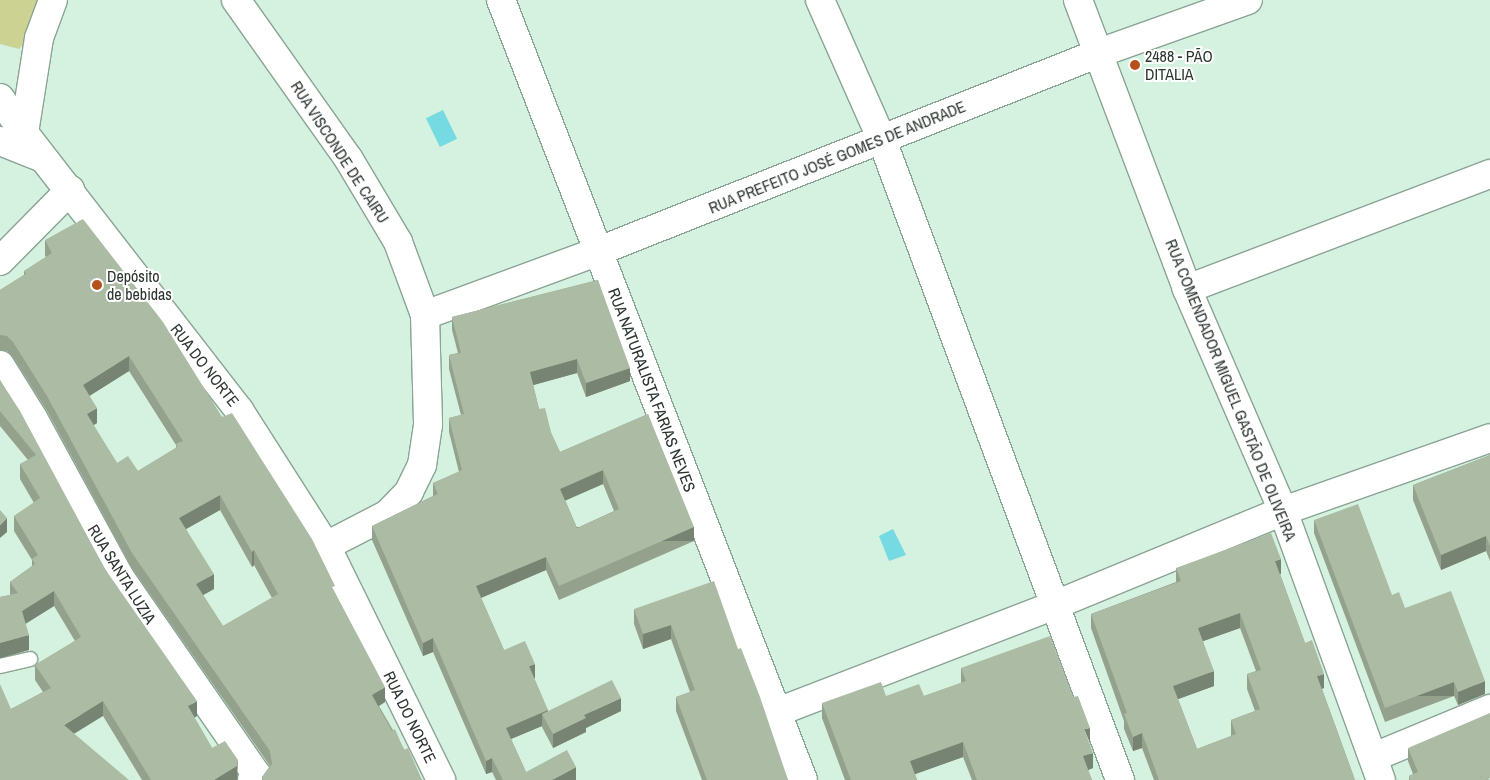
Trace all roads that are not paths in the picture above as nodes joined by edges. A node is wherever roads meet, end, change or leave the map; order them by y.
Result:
1 (53, 0) edge
2 (236, 0) edge
3 (501, 0) edge
4 (820, 0) edge
5 (1078, 0) edge
6 (1248, 0) edge
7 (1099, 53) junction
8 (0, 98) edge
9 (12, 137) edge
10 (882, 140) junction
11 (1490, 174) edge
12 (70, 190) junction
13 (599, 251) junction
14 (0, 261) edge
15 (1187, 289) junction
16 (425, 315) junction
17 (0, 365) edge
18 (1490, 438) edge
19 (1283, 511) junction
20 (326, 546) junction
21 (1055, 606) junction
22 (30, 659) dead end
23 (0, 666) edge
24 (1490, 709) edge
25 (775, 713) junction
26 (1378, 769) edge
27 (255, 778) edge
28 (441, 780) edge
29 (803, 780) edge
30 (1120, 780) edge

1 - 9 street
2 - 16 street, RUA VISCONDE DE CAIRU
3 - 13 street, RUA NATURALISTA FARIAS NEVES
4 - 10 street
5 - 7 street, RUA COMENDADOR MIGUEL GASTÃO DE OLIVEIRA
6 - 7 street, RUA PREFEITO JOSÉ GOMES DE ANDRADE
7 - 10 street, RUA PREFEITO JOSÉ GOMES DE ANDRADE
7 - 15 street, RUA COMENDADOR MIGUEL GASTÃO DE OLIVEIRA
8 - 9 street, RUA DO NORTE
9 - 12 street, RUA DO NORTE
10 - 13 street, RUA PREFEITO JOSÉ GOMES DE ANDRADE
10 - 21 street
11 - 15 street
12 - 14 street
12 - 20 street, RUA DO NORTE
13 - 16 street, RUA PREFEITO JOSÉ GOMES DE ANDRADE
13 - 25 street, RUA NATURALISTA FARIAS NEVES
15 - 19 street, RUA COMENDADOR MIGUEL GASTÃO DE OLIVEIRA
16 - 20 street
17 - 27 street, RUA SANTA LUZIA
18 - 19 street
19 - 21 street
19 - 26 street, RUA COMENDADOR MIGUEL GASTÃO DE OLIVEIRA
20 - 28 street, RUA DO NORTE
21 - 25 street
21 - 30 street
22 - 23 lane
24 - 26 street
25 - 29 street, RUA NATURALISTA FARIAS NEVES

